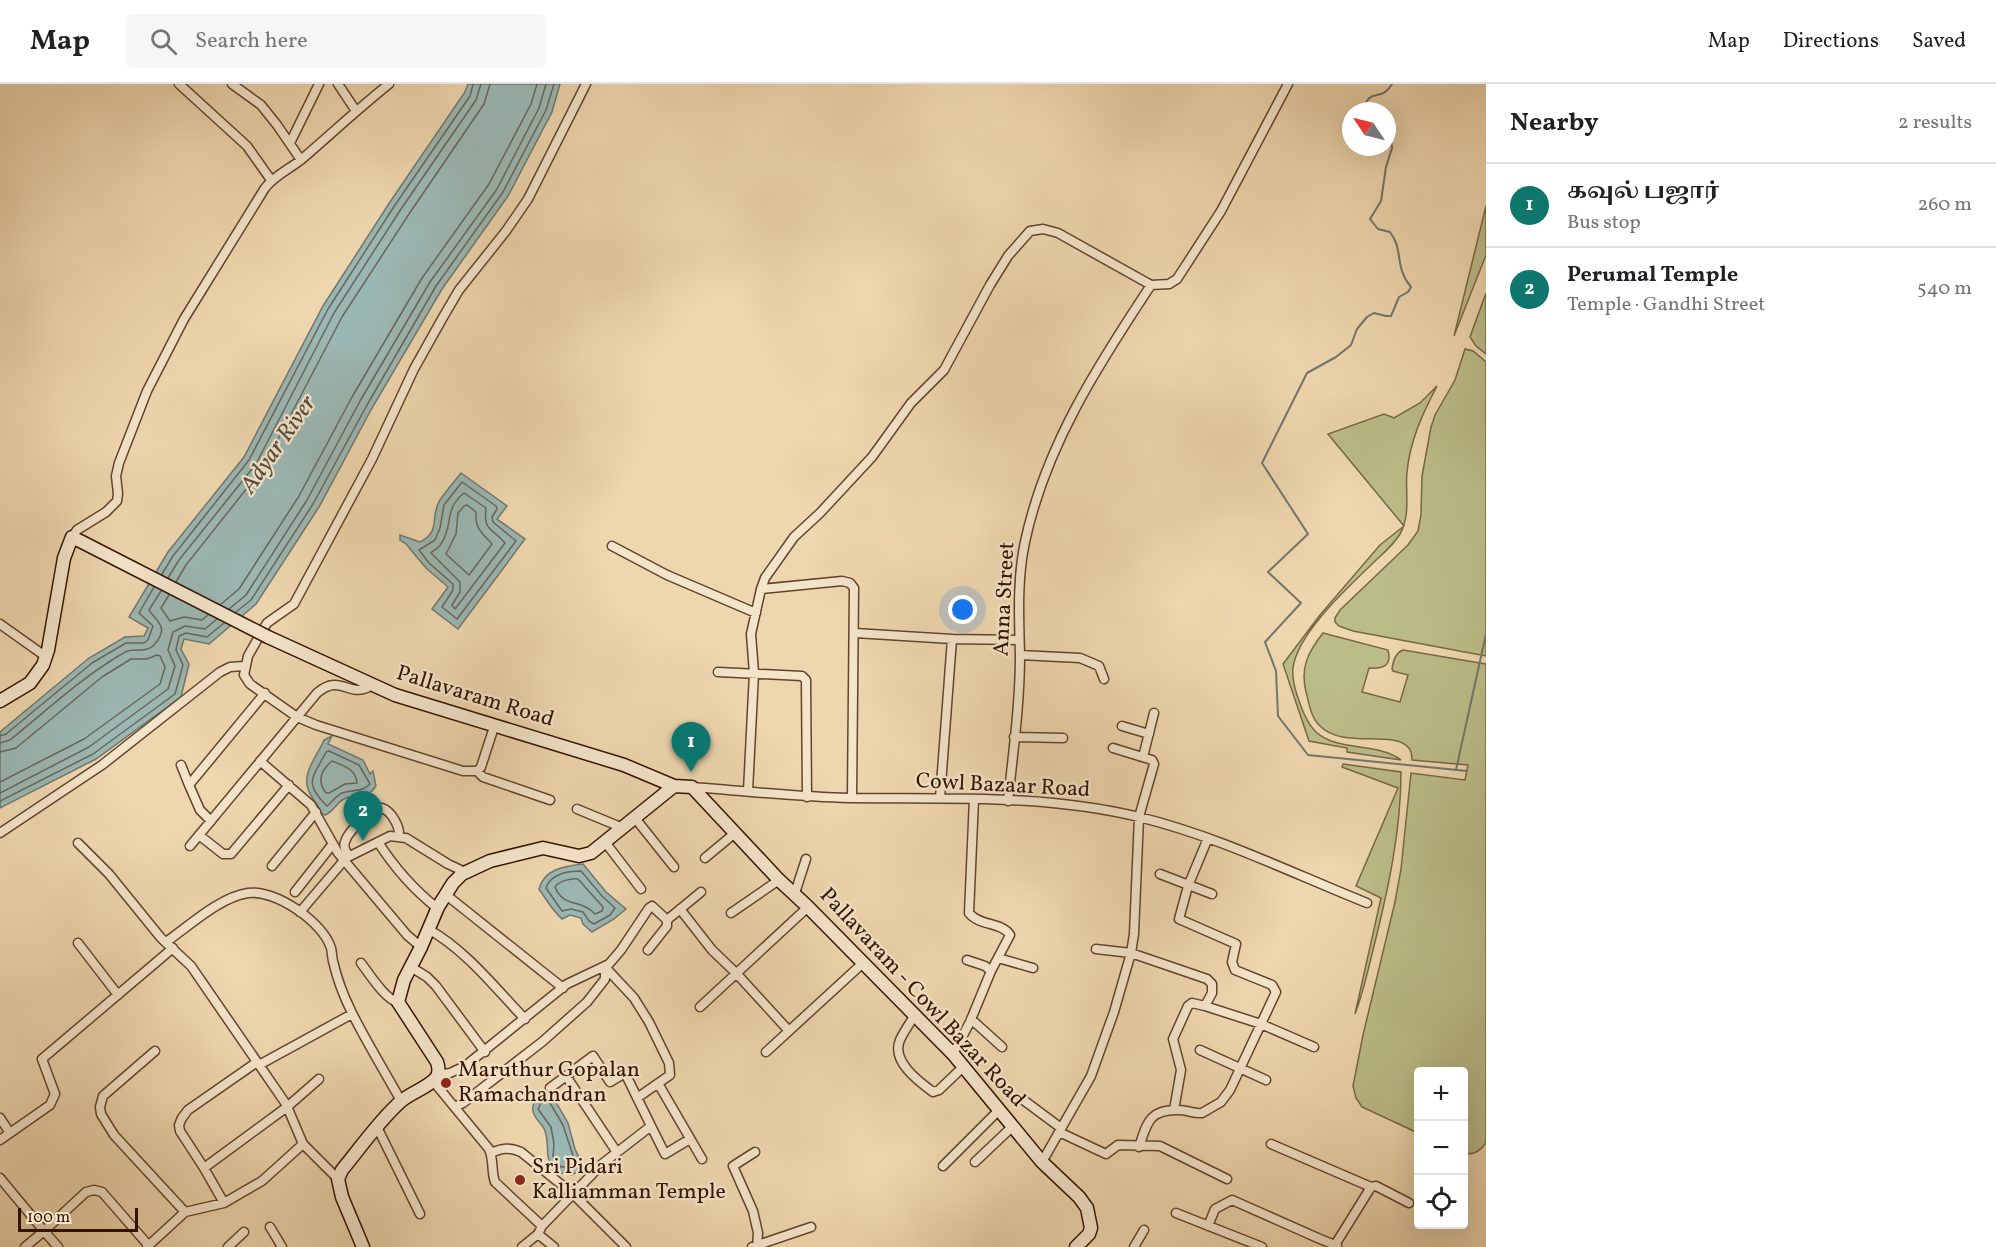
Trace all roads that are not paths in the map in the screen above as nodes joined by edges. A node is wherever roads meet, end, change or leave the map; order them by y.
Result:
1 (179, 84) edge
2 (232, 84) edge
3 (319, 84) edge
4 (339, 84) edge
5 (389, 84) edge
6 (586, 84) edge
7 (1288, 84) edge
8 (356, 111) junction
9 (290, 143) junction
10 (301, 160) junction
11 (271, 180) junction
12 (1150, 285) junction
13 (77, 540) junction
14 (612, 546) dead end
15 (761, 589) junction
16 (756, 613) junction
17 (0, 624) edge
18 (855, 633) junction
19 (952, 639) junction
20 (1019, 640) junction
21 (1020, 655) junction
22 (45, 656) junction
23 (244, 666) junction
24 (718, 672) dead end
25 (754, 673) junction
26 (1104, 679) dead end
27 (369, 685) junction
28 (265, 693) junction
29 (0, 700) edge
30 (1154, 714) dead end
31 (297, 717) junction
32 (1122, 726) dead end
33 (494, 727) junction
34 (1149, 734) junction
35 (1014, 737) junction
36 (1063, 738) dead end
37 (1113, 748) dead end
38 (1143, 758) junction
39 (260, 761) junction
40 (181, 765) dead end
41 (477, 771) junction
42 (189, 785) junction
43 (289, 785) junction
44 (674, 786) junction
45 (692, 787) junction
46 (748, 791) junction
47 (807, 797) junction
48 (852, 798) junction
49 (940, 798) junction
50 (974, 799) junction
51 (550, 800) dead end
52 (1008, 801) junction
53 (578, 809) dead end
54 (316, 812) junction
55 (1139, 817) junction
56 (635, 818) junction
57 (211, 821) junction
58 (623, 828) junction
59 (0, 833) edge
60 (735, 833) junction
61 (199, 835) junction
62 (399, 836) junction
63 (1208, 838) junction
64 (378, 842) junction
65 (605, 842) junction
66 (78, 843) dead end
67 (333, 845) junction
68 (190, 846) dead end
69 (346, 858) junction
70 (705, 858) dead end
71 (806, 859) dead end
72 (272, 867) dead end
73 (674, 867) dead end
74 (465, 872) junction
75 (1160, 874) dead end
76 (779, 880) junction
77 (1188, 886) junction
78 (641, 890) dead end
79 (295, 892) dead end
80 (701, 892) dead end
81 (795, 893) junction
82 (445, 894) junction
83 (1212, 894) dead end
84 (1367, 903) dead end
85 (808, 907) junction
86 (437, 908) junction
87 (680, 909) junction
88 (300, 912) junction
89 (731, 913) dead end
90 (667, 920) junction
91 (428, 929) junction
92 (78, 943) dead end
93 (170, 945) junction
94 (421, 947) junction
95 (1096, 949) dead end
96 (648, 950) dead end
97 (1131, 953) junction
98 (998, 958) junction
99 (967, 960) dead end
100 (361, 963) dead end
101 (863, 963) junction
102 (411, 967) junction
103 (604, 967) junction
104 (1033, 968) dead end
105 (991, 971) junction
106 (736, 973) junction
107 (563, 988) junction
108 (118, 995) junction
109 (399, 1003) junction
110 (1205, 1006) junction
111 (700, 1007) dead end
112 (352, 1014) junction
113 (915, 1015) junction
114 (525, 1019) junction
115 (971, 1019) junction
116 (1261, 1024) junction
117 (789, 1031) junction
118 (1002, 1047) dead end
119 (1314, 1047) dead end
120 (1200, 1050) dead end
121 (155, 1051) dead end
122 (485, 1052) junction
123 (766, 1052) dead end
124 (953, 1054) junction
125 (258, 1063) junction
126 (963, 1067) junction
127 (1240, 1068) junction
128 (566, 1076) junction
129 (436, 1078) junction
130 (319, 1079) dead end
131 (1266, 1080) dead end
132 (659, 1084) junction
133 (550, 1088) dead end
134 (637, 1098) junction
135 (1022, 1099) dead end
136 (401, 1101) junction
137 (287, 1107) junction
138 (455, 1107) junction
139 (1000, 1109) junction
140 (1174, 1110) junction
141 (0, 1118) edge
142 (1013, 1125) junction
143 (651, 1126) junction
144 (377, 1127) junction
145 (1060, 1130) junction
146 (10, 1133) junction
147 (690, 1139) junction
148 (0, 1140) edge
149 (303, 1144) junction
150 (1270, 1144) dead end
151 (1139, 1147) junction
152 (616, 1151) junction
153 (754, 1152) dead end
154 (491, 1153) junction
155 (702, 1159) dead end
156 (975, 1162) dead end
157 (1042, 1162) junction
158 (943, 1166) dead end
159 (204, 1168) junction
160 (0, 1178) edge
161 (338, 1179) junction
162 (1227, 1179) dead end
163 (1371, 1186) junction
164 (573, 1194) junction
165 (224, 1203) junction
166 (1409, 1203) dead end
167 (185, 1212) junction
168 (1176, 1213) dead end
169 (420, 1214) dead end
170 (1208, 1226) junction
171 (270, 1227) dead end
172 (811, 1227) dead end
173 (540, 1230) junction
174 (1144, 1230) dead end
175 (44, 1231) junction
176 (244, 1232) dead end
177 (148, 1246) edge
178 (1336, 1246) edge
179 (25, 1247) edge
180 (58, 1247) edge
181 (228, 1247) edge
182 (282, 1247) edge
183 (363, 1247) edge
184 (522, 1247) edge
185 (554, 1247) edge
186 (626, 1247) edge
187 (755, 1247) edge
188 (1076, 1247) edge
189 (1134, 1247) edge
190 (1262, 1247) edge

1 - 11 street
2 - 9 street
3 - 9 street
4 - 8 street
5 - 8 street
6 - 23 street
7 - 12 street
8 - 10 street
9 - 10 street
10 - 11 street
11 - 13 street
12 - 15 street
12 - 20 street, Anna Street
13 - 22 street
13 - 27 street, Pallavaram Road, bridge
14 - 16 street
15 - 16 street
15 - 18 street
16 - 25 street
17 - 22 street
18 - 19 street
18 - 48 street
19 - 20 street
19 - 49 street
20 - 21 street, Anna Street
21 - 26 street
21 - 35 street, Anna Street
22 - 29 street
23 - 28 street
23 - 59 street
24 - 25 street
25 - 46 street
25 - 47 street
27 - 31 street
27 - 33 street, Pallavaram Road
28 - 31 street
28 - 42 street
30 - 34 street
31 - 39 street
31 - 41 street
32 - 34 street
33 - 41 street
33 - 44 street, Pallavaram Road
34 - 38 street
35 - 36 street
35 - 52 street, Anna Street
37 - 38 street
38 - 55 street
39 - 43 street
39 - 57 street
40 - 42 street
41 - 51 street
42 - 57 street
43 - 54 street
43 - 61 street
44 - 45 street, Pallavaram Road
44 - 56 street
45 - 46 street, Cowl Bazaar Road
45 - 60 street, Pallavaram - Cowl Bazar Road
46 - 47 street, Cowl Bazaar Road
47 - 48 street, Cowl Bazaar Road
48 - 49 street, Cowl Bazaar Road
49 - 50 street, Cowl Bazaar Road
50 - 52 street, Cowl Bazaar Road
50 - 98 street
52 - 55 street, Cowl Bazaar Road
53 - 58 street
54 - 67 street
54 - 72 street
55 - 63 street, Cowl Bazaar Road
55 - 97 street
56 - 58 street
56 - 73 street
57 - 61 street
58 - 65 street
60 - 70 street
60 - 76 street, Pallavaram - Cowl Bazar Road
61 - 68 street
62 - 64 street
62 - 69 street
62 - 74 street
63 - 77 street
63 - 84 street, Cowl Bazaar Road
64 - 69 street
64 - 86 street
65 - 74 street
65 - 78 street
66 - 93 street
67 - 69 street
67 - 79 street
69 - 88 street
69 - 94 street
71 - 81 street
74 - 82 street
75 - 77 street
76 - 81 street, Pallavaram - Cowl Bazar Road
76 - 89 street
77 - 83 street
77 - 116 street
80 - 87 street
81 - 85 street, Pallavaram - Cowl Bazar Road
82 - 86 street
82 - 107 street
85 - 101 street, Pallavaram - Cowl Bazar Road
85 - 106 street
86 - 91 street
87 - 90 street
87 - 106 street
88 - 93 street
88 - 112 street
90 - 96 street
90 - 103 street
91 - 94 street
91 - 114 street
92 - 108 street
93 - 108 street
93 - 125 street
94 - 102 street
95 - 97 street
97 - 110 street
97 - 145 street
98 - 104 street
98 - 105 street
99 - 105 street
100 - 109 street
101 - 113 street, Pallavaram - Cowl Bazar Road
101 - 117 street
102 - 109 street
102 - 122 street
103 - 107 street
103 - 132 street
103 - 138 street
105 - 115 street
106 - 111 street
106 - 117 street
107 - 114 street
108 - 146 street
109 - 129 street
110 - 116 street
110 - 140 street
112 - 125 street
112 - 136 street
113 - 124 street, Pallavaram - Cowl Bazar Road
113 - 126 street
114 - 122 street
115 - 118 street
115 - 124 street
116 - 119 street
116 - 127 street
117 - 123 street
120 - 127 street
121 - 167 street
122 - 129 street
124 - 126 street, Pallavaram - Cowl Bazar Road
125 - 137 street
125 - 159 street
126 - 139 street, Pallavaram - Cowl Bazar Road
127 - 131 street
127 - 140 street
128 - 133 street
128 - 134 street
128 - 152 street
129 - 136 street
129 - 138 street
130 - 137 street
132 - 134 street
132 - 147 street
134 - 143 street
135 - 145 street
136 - 144 street
137 - 149 street
137 - 159 street
138 - 154 street
139 - 142 street, Pallavaram - Cowl Bazar Road
139 - 158 street
140 - 151 street
141 - 146 street
142 - 156 street
142 - 157 street, Pallavaram - Cowl Bazar Road
143 - 147 street
143 - 152 street
144 - 161 street
144 - 169 street
145 - 151 street
145 - 157 street
146 - 148 street
147 - 155 street
149 - 161 street
149 - 165 street
150 - 163 street
151 - 162 street
152 - 164 street
153 - 187 street
154 - 164 street
154 - 173 street
157 - 188 street, Pallavaram - Cowl Bazar Road
159 - 165 street
160 - 175 street
161 - 183 street
163 - 166 street
163 - 178 street
164 - 173 street
164 - 186 street
165 - 167 street
167 - 177 street
168 - 170 street
170 - 178 street
170 - 190 street
171 - 182 street
172 - 187 street
173 - 184 street
173 - 185 street
174 - 189 street
175 - 177 street
175 - 179 street
175 - 180 street
176 - 181 street

